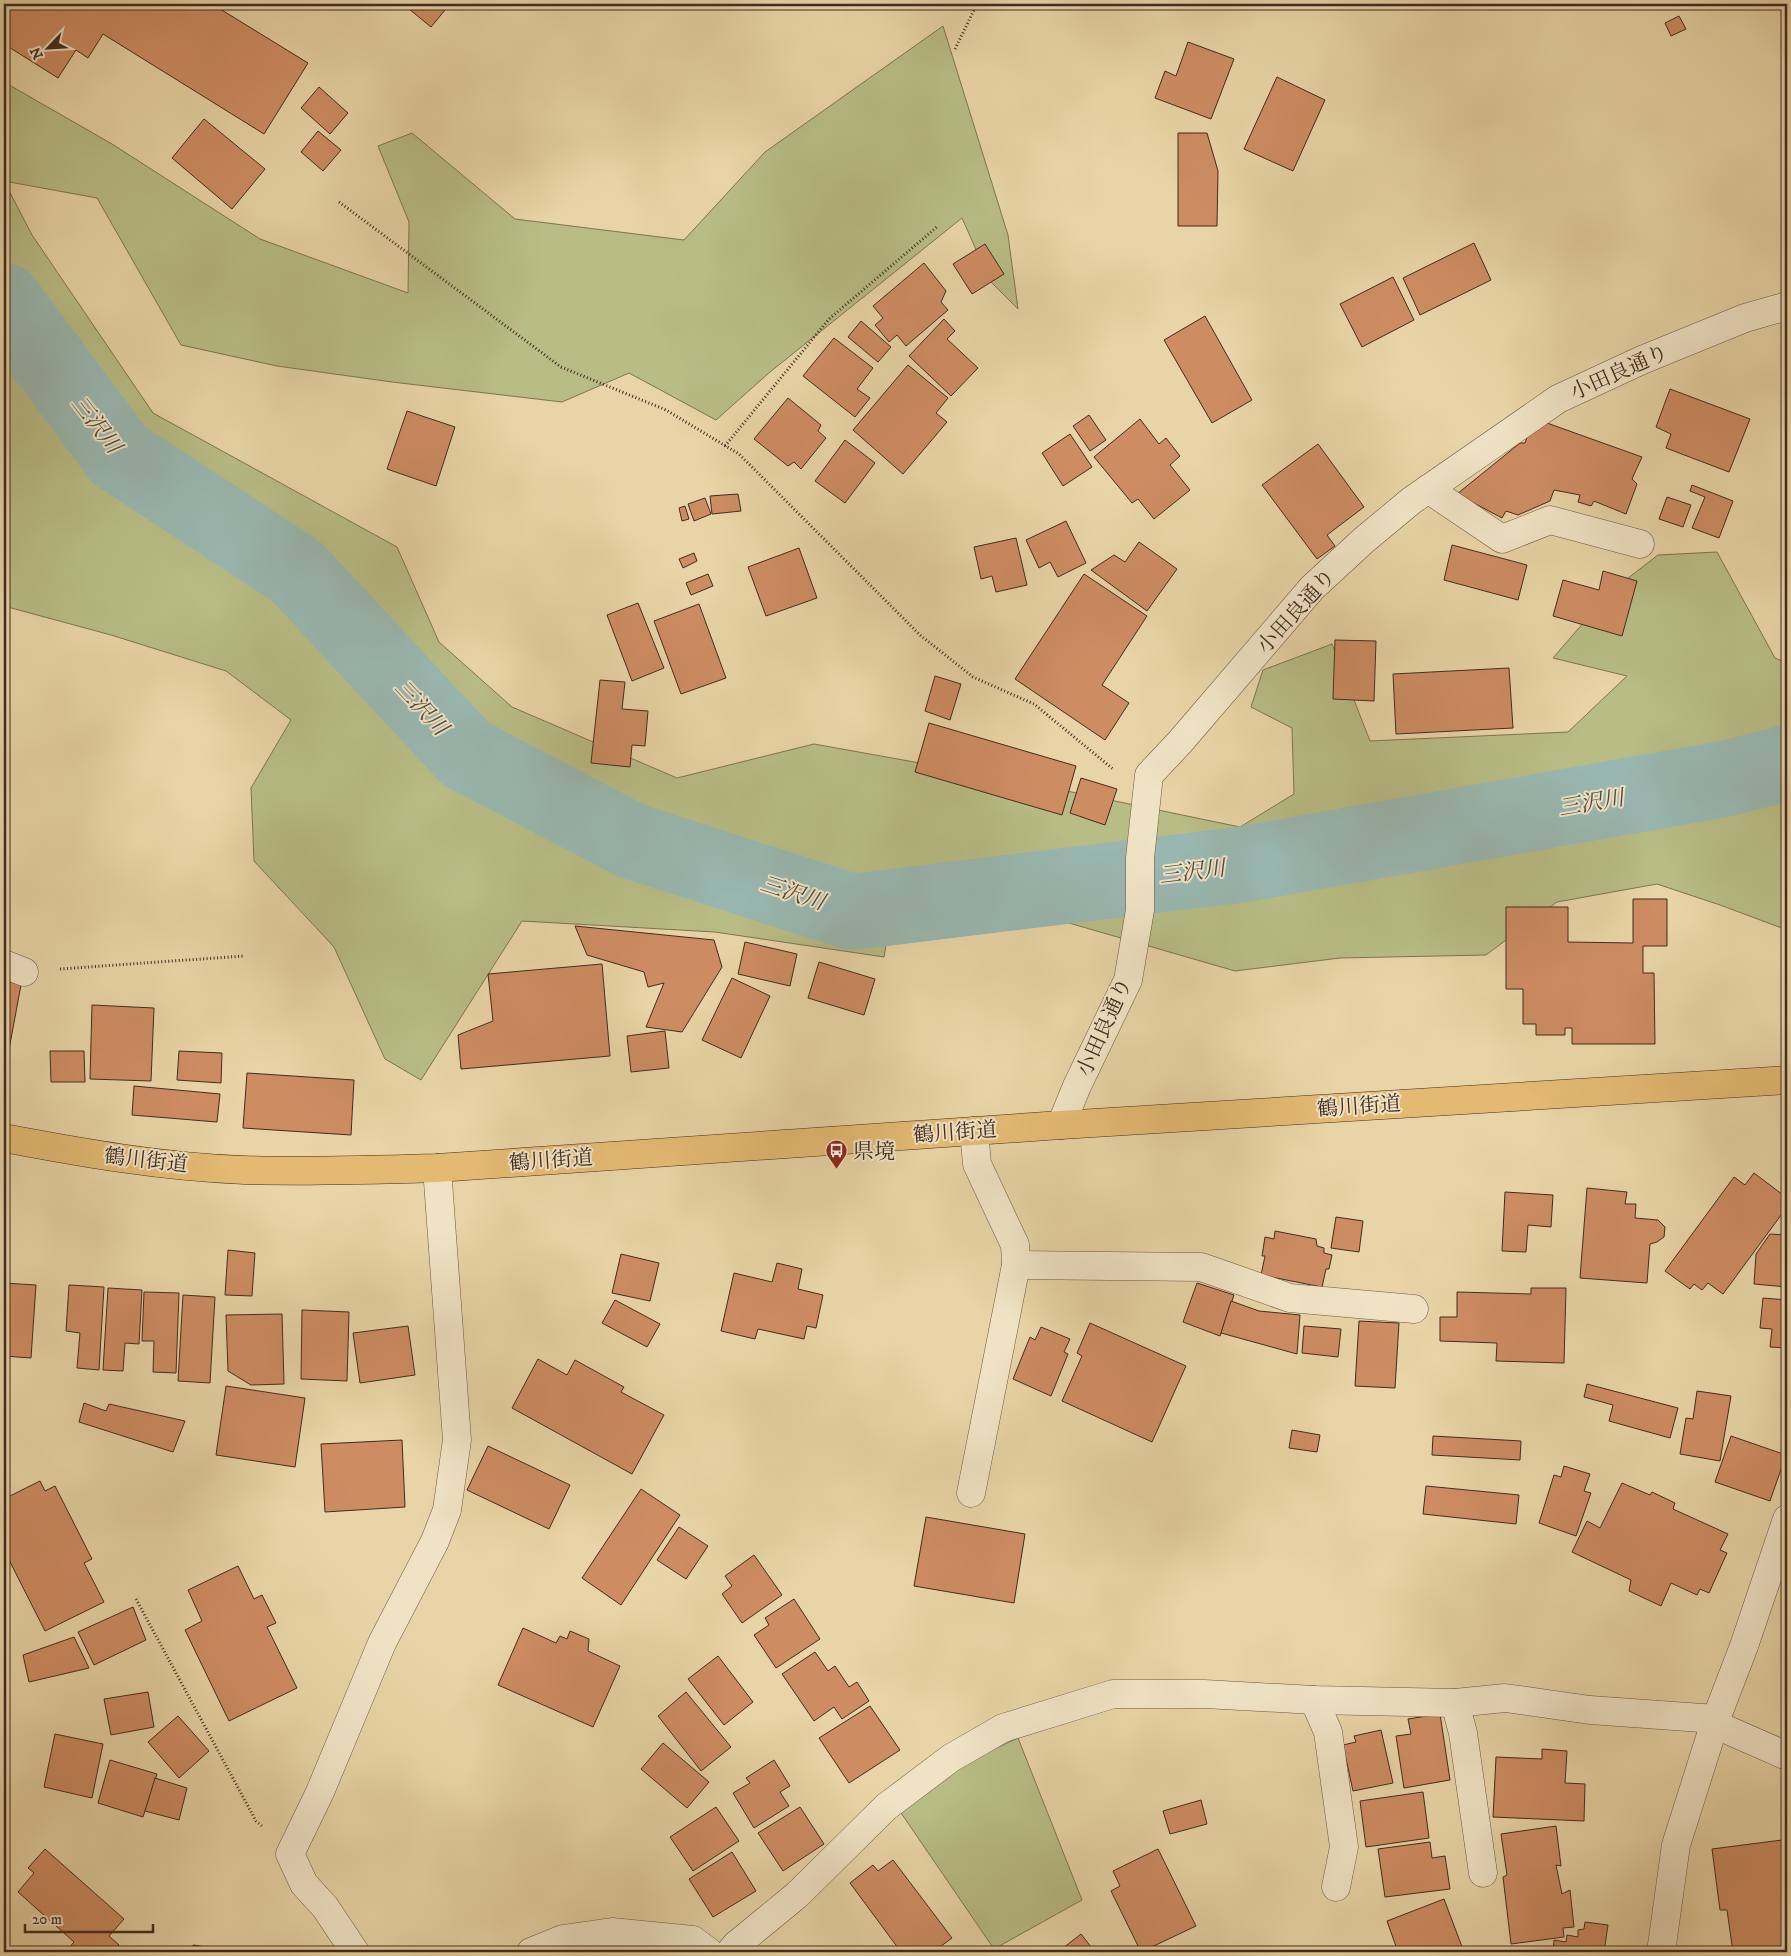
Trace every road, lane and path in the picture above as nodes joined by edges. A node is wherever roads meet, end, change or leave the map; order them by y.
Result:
1 (977, 4) edge
2 (955, 49) dead end
3 (339, 202) dead end
4 (938, 226) dead end
5 (1787, 306) edge
6 (725, 446) junction
7 (1428, 489) junction
8 (1640, 544) dead end
9 (1147, 797) junction
10 (244, 956) dead end
11 (14, 968) edge
12 (1787, 1080) edge
13 (1061, 1124) junction
14 (974, 1131) junction
15 (4, 1138) edge
16 (437, 1168) junction
17 (1016, 1265) junction
18 (1414, 1309) dead end
19 (971, 1493) dead end
20 (1787, 1520) edge
21 (136, 1599) dead end
22 (1314, 1700) junction
23 (1456, 1703) junction
24 (1715, 1721) junction
25 (1787, 1756) edge
26 (290, 1854) junction
27 (1483, 1873) dead end
28 (1336, 1887) dead end
29 (355, 1952) edge
30 (531, 1952) edge
31 (709, 1952) edge
32 (730, 1952) edge
33 (1661, 1952) edge

1 - 2 path
3 - 6 path
4 - 6 path
5 - 7 street, 小田良通り
6 - 9 path
7 - 8 street
7 - 9 street, 小田良通り
9 - 13 street, 小田良通り
10 - 11 path
12 - 13 main road, 鶴川街道
13 - 14 main road, 鶴川街道
14 - 16 main road, 鶴川街道
14 - 17 street
15 - 16 main road, 鶴川街道
16 - 26 street
17 - 18 street
17 - 19 street
20 - 24 street
21 - 26 path
22 - 23 street
22 - 28 street
22 - 32 street
23 - 24 street
23 - 27 street
24 - 25 street
24 - 33 street
26 - 29 street
30 - 31 street

